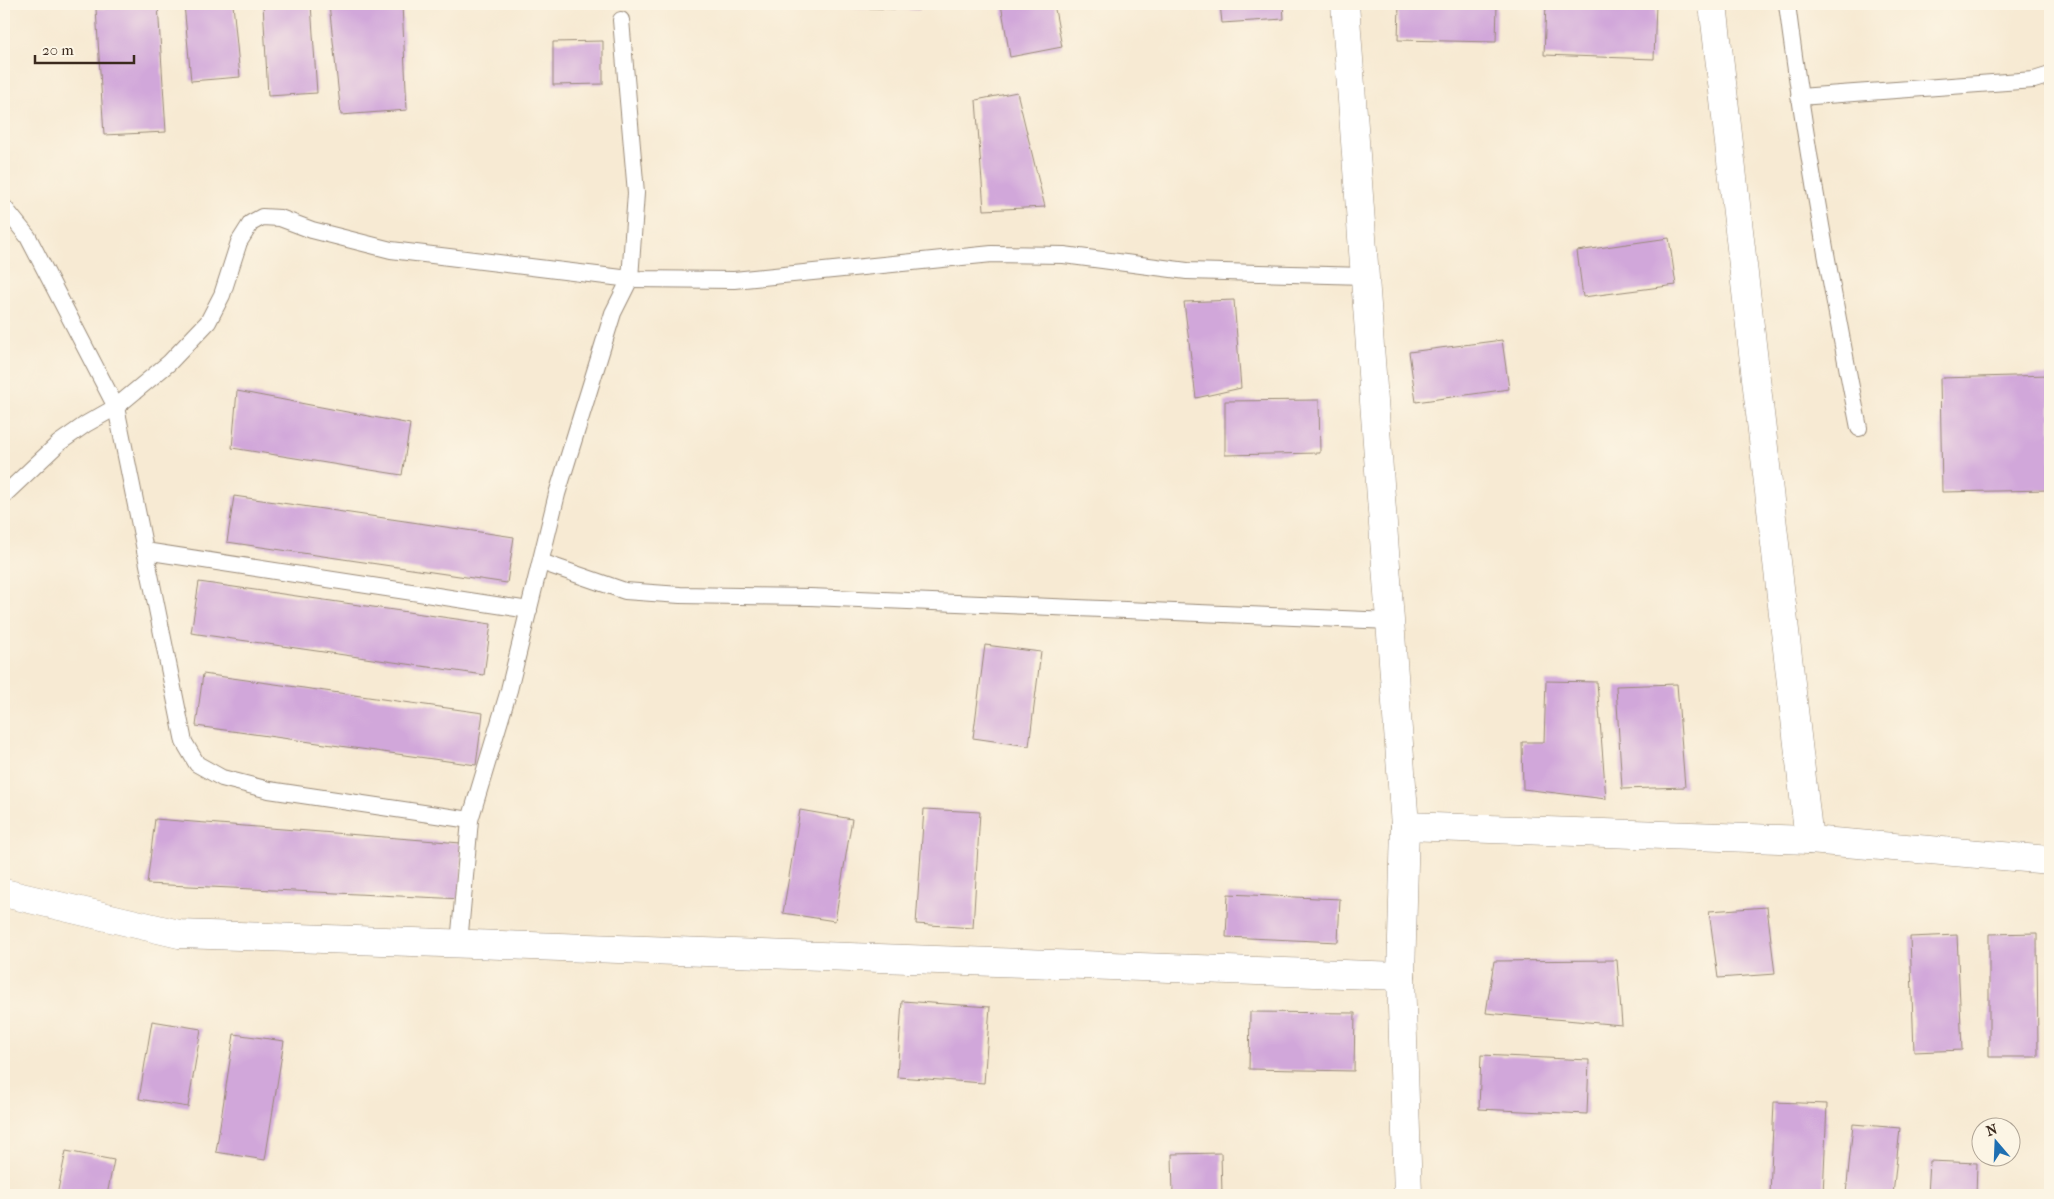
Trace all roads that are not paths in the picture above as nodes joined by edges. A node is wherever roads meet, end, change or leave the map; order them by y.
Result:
1 (1345, 4) edge
2 (1713, 4) edge
3 (1786, 4) edge
4 (621, 20) dead end
5 (2050, 75) edge
6 (1799, 97) junction
7 (4, 208) edge
8 (1365, 276) junction
9 (630, 279) junction
10 (116, 407) junction
11 (1859, 428) dead end
12 (4, 495) edge
13 (145, 550) junction
14 (541, 562) junction
15 (529, 610) junction
16 (1390, 621) junction
17 (470, 820) junction
18 (1405, 826) junction
19 (1809, 840) junction
20 (2050, 860) edge
21 (4, 893) edge
22 (459, 944) junction
23 (1401, 976) junction
24 (1408, 1195) edge

1 - 8 street
2 - 19 street
3 - 6 lane
4 - 9 lane
5 - 6 lane
6 - 11 lane
7 - 10 lane
8 - 9 lane
8 - 16 street
9 - 10 lane
9 - 14 lane
10 - 12 lane
10 - 13 lane
13 - 15 lane
13 - 17 lane
14 - 15 lane
14 - 16 lane
15 - 17 lane
16 - 18 street
17 - 22 lane
18 - 19 street
18 - 23 street
19 - 20 street
21 - 22 street
22 - 23 street
23 - 24 street

